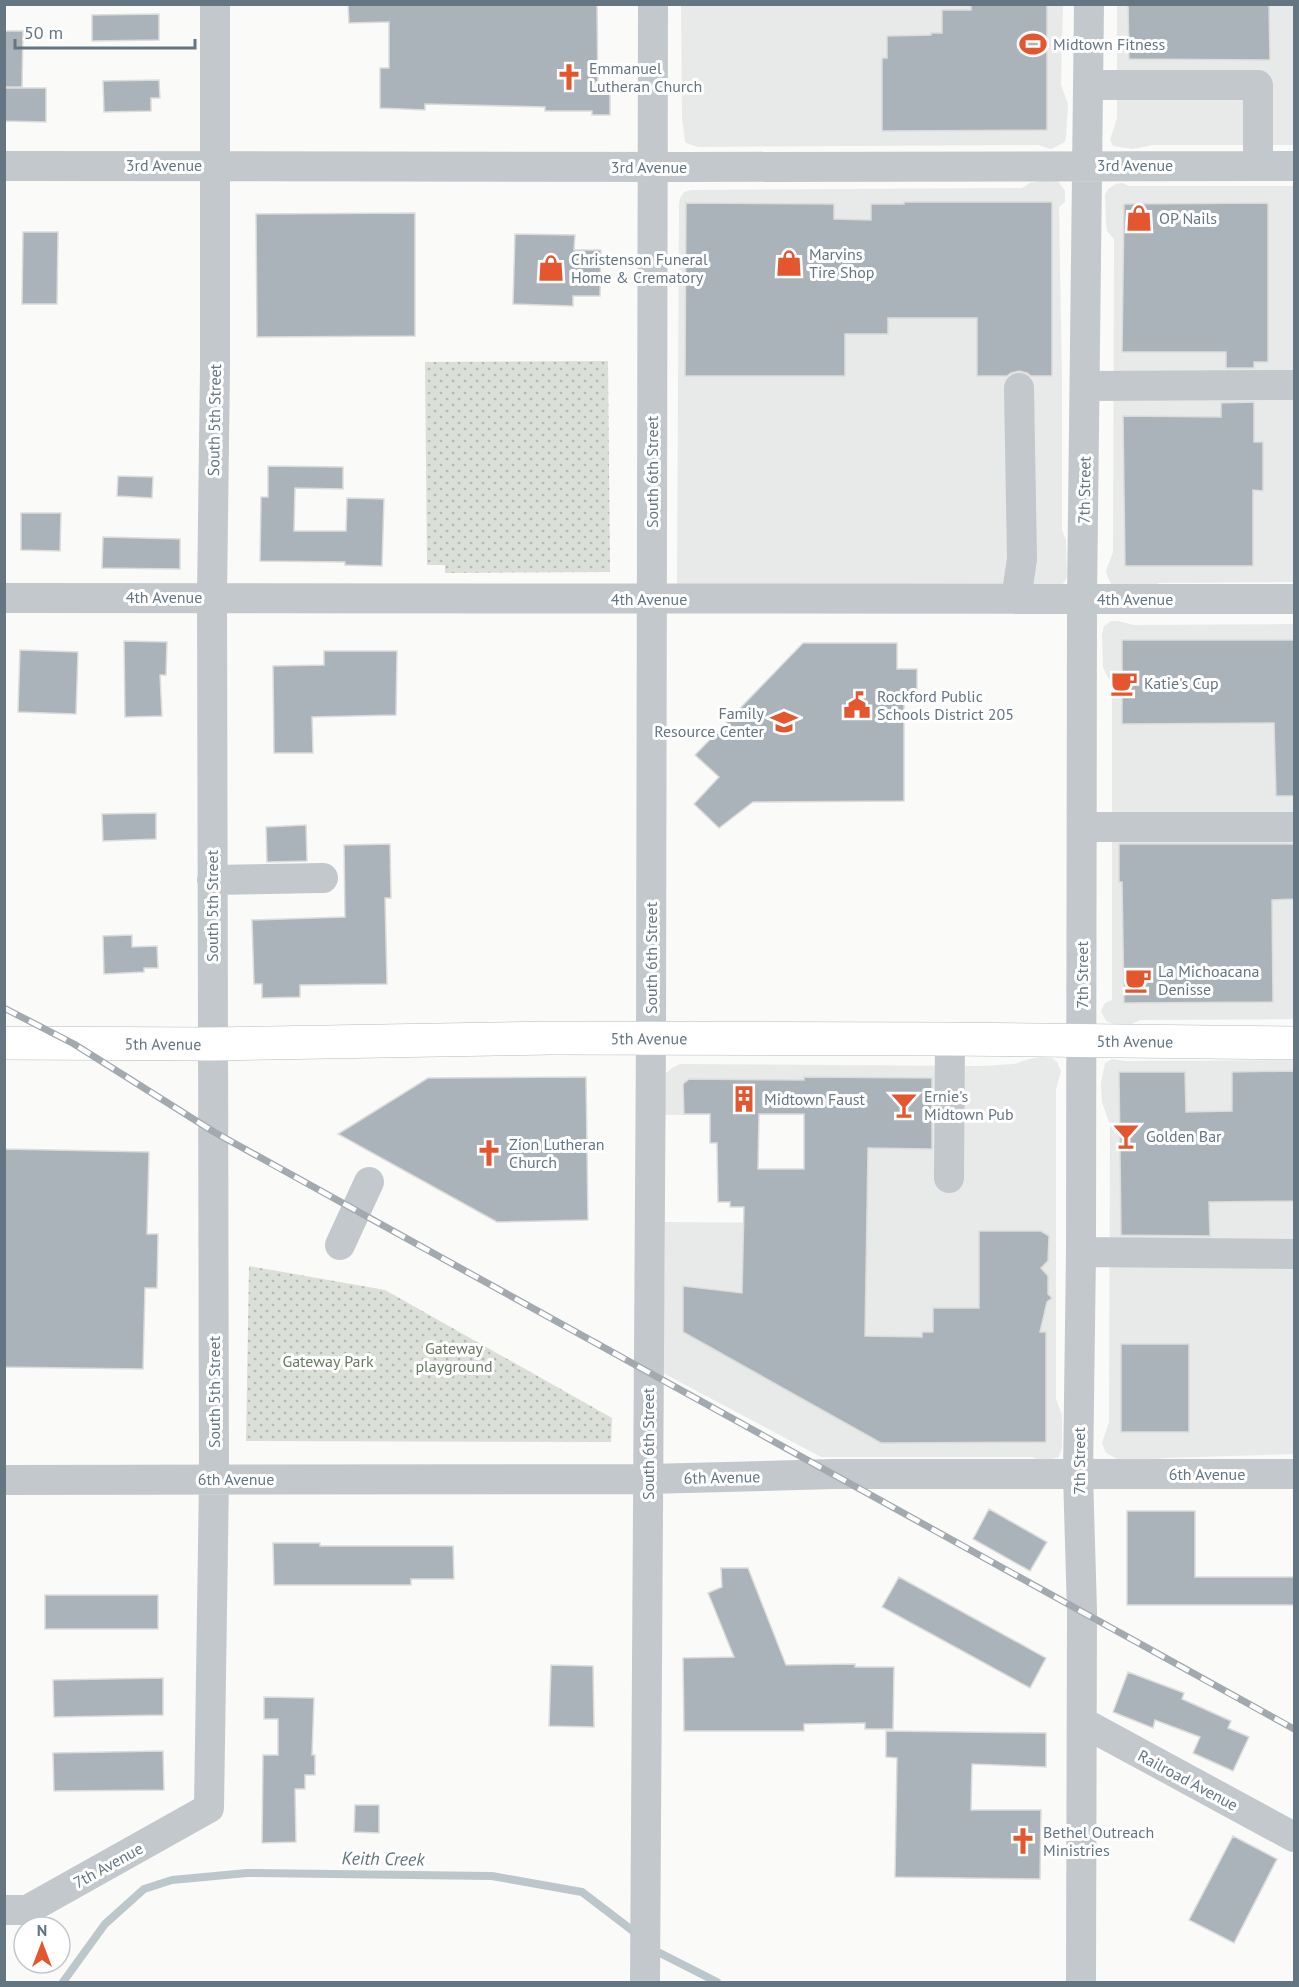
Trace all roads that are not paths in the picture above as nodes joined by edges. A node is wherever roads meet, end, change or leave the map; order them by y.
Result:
1 (215, 4) edge
2 (653, 4) edge
3 (1089, 4) edge
4 (1089, 85) junction
5 (214, 165) junction
6 (1086, 165) junction
7 (4, 166) edge
8 (1258, 166) junction
9 (1294, 166) edge
10 (652, 167) junction
11 (1294, 385) edge
12 (1085, 386) junction
13 (1019, 388) dead end
14 (212, 597) junction
15 (4, 598) edge
16 (652, 599) junction
17 (1016, 599) junction
18 (1082, 599) junction
19 (1294, 599) edge
20 (1083, 827) junction
21 (1294, 828) edge
22 (323, 878) dead end
23 (212, 880) junction
24 (651, 1038) junction
25 (950, 1039) junction
26 (1082, 1040) junction
27 (4, 1043) edge
28 (1294, 1043) edge
29 (212, 1044) junction
30 (950, 1178) dead end
31 (369, 1182) dead end
32 (340, 1245) dead end
33 (1081, 1252) junction
34 (1294, 1254) edge
35 (1078, 1474) junction
36 (1294, 1474) edge
37 (214, 1479) junction
38 (648, 1479) junction
39 (4, 1480) edge
40 (1082, 1722) junction
41 (209, 1808) joint
42 (1294, 1837) edge
43 (4, 1910) edge
44 (645, 1973) edge
45 (1081, 1983) edge

1 - 5 street, South 5th Street
2 - 10 street, South 6th Street
3 - 4 street, 7th Street
4 - 6 street, 7th Street
4 - 8 street
5 - 7 street, 3rd Avenue
5 - 10 street, 3rd Avenue
5 - 14 street, South 5th Street
6 - 8 street, 3rd Avenue
6 - 10 street, 3rd Avenue
6 - 12 street, 7th Street
8 - 9 street, 3rd Avenue
10 - 16 street, South 6th Street
11 - 12 street
12 - 18 street, 7th Street
13 - 17 street
14 - 15 street, 4th Avenue
14 - 16 street, 4th Avenue
14 - 23 street, South 5th Street
16 - 17 street, 4th Avenue
16 - 24 street, South 6th Street
17 - 18 street, 4th Avenue
18 - 19 street, 4th Avenue
18 - 20 street, 7th Street
20 - 21 street
20 - 26 street, 7th Street
22 - 23 street
23 - 29 street, South 5th Street
24 - 25 main road, 5th Avenue
24 - 29 main road, 5th Avenue
24 - 38 street, South 6th Street
25 - 26 main road, 5th Avenue
25 - 30 street
26 - 28 main road, 5th Avenue
26 - 33 street, 7th Street
27 - 29 main road, 5th Avenue
29 - 37 street, South 5th Street
31 - 32 street
33 - 34 street
33 - 35 street, 7th Street
35 - 36 street, 6th Avenue
35 - 38 street, 6th Avenue
35 - 40 street, 7th Street
37 - 38 street, 6th Avenue
37 - 39 street, 6th Avenue
37 - 41 street, South 5th Street
38 - 44 street, South 6th Street
40 - 42 street, Railroad Avenue
40 - 45 street, 7th Street
41 - 43 street, 7th Avenue

